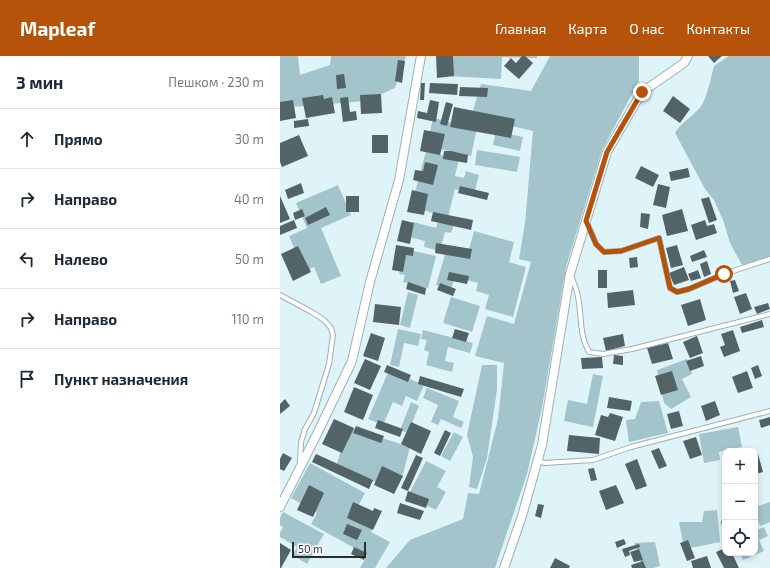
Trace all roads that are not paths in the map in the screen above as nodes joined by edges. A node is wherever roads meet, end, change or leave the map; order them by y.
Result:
1 (421, 56) edge
2 (688, 56) edge
3 (586, 221) junction
4 (770, 260) edge
5 (570, 274) junction
6 (280, 295) edge
7 (770, 314) edge
8 (770, 411) edge
9 (537, 461) junction
10 (300, 465) junction
11 (280, 507) edge
12 (504, 568) edge

1 - 10 street
2 - 3 street
3 - 4 lane
3 - 5 street
5 - 7 lane
5 - 9 street
6 - 10 lane
8 - 9 lane
9 - 12 street
10 - 11 street

